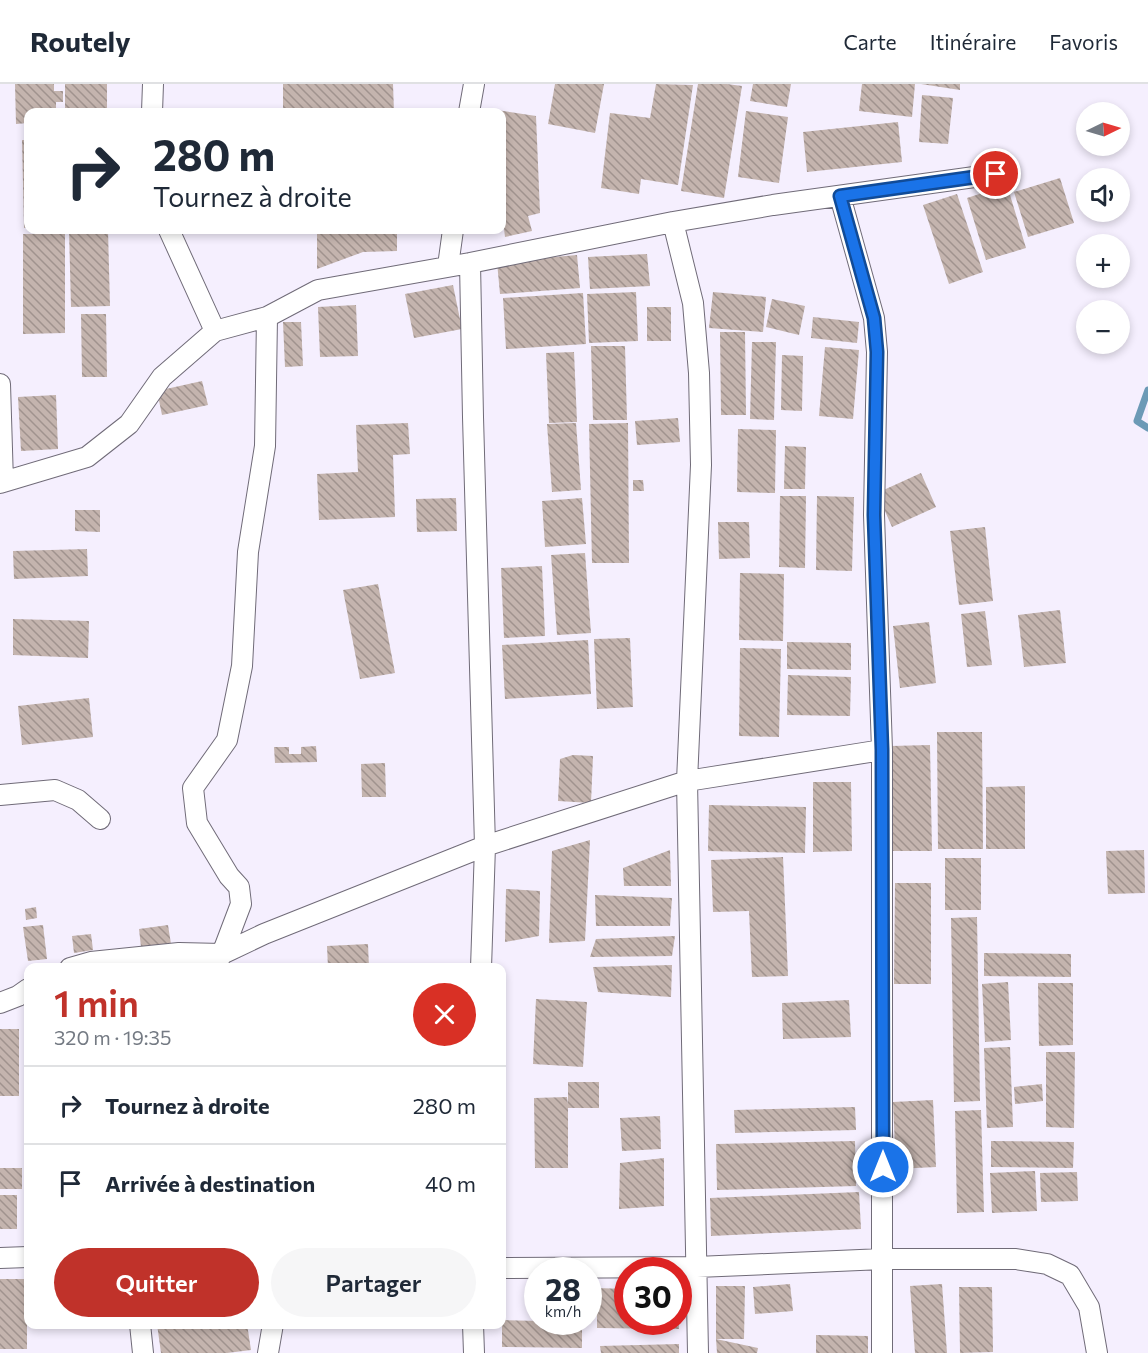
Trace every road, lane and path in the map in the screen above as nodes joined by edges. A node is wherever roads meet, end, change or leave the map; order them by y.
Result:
1 (153, 84) edge
2 (474, 84) edge
3 (152, 108) edge
4 (471, 108) edge
5 (996, 174) dead end
6 (840, 196) junction
7 (673, 222) junction
8 (171, 234) edge
9 (452, 234) edge
10 (470, 263) junction
11 (448, 266) junction
12 (267, 317) junction
13 (215, 332) junction
14 (0, 384) edge
15 (2, 483) edge
16 (882, 750) junction
17 (687, 781) junction
18 (0, 795) edge
19 (100, 819) dead end
20 (485, 846) junction
21 (218, 961) edge
22 (88, 963) edge
23 (481, 963) edge
24 (24, 992) edge
25 (0, 1003) edge
26 (0, 1257) edge
27 (24, 1257) edge
28 (883, 1259) junction
29 (697, 1267) junction
30 (506, 1268) edge
31 (141, 1329) edge
32 (272, 1329) edge
33 (473, 1329) edge
34 (143, 1353) edge
35 (268, 1353) edge
36 (474, 1353) edge
37 (698, 1353) edge
38 (882, 1353) edge
39 (1098, 1353) edge

1 - 3 street
2 - 4 street
5 - 6 street
6 - 7 street
6 - 16 street
7 - 10 street
7 - 17 street
8 - 13 street
9 - 11 street
10 - 11 street
10 - 20 street
11 - 12 street
12 - 13 street
12 - 21 street
13 - 15 street
14 - 15 street
16 - 17 street
16 - 28 street
17 - 20 street
17 - 29 street
18 - 19 street
20 - 21 street
20 - 23 street
21 - 22 street
24 - 25 street
26 - 27 street
28 - 29 street
28 - 38 street
28 - 39 street
29 - 30 street
29 - 37 street
31 - 34 street
32 - 35 street
33 - 36 street

